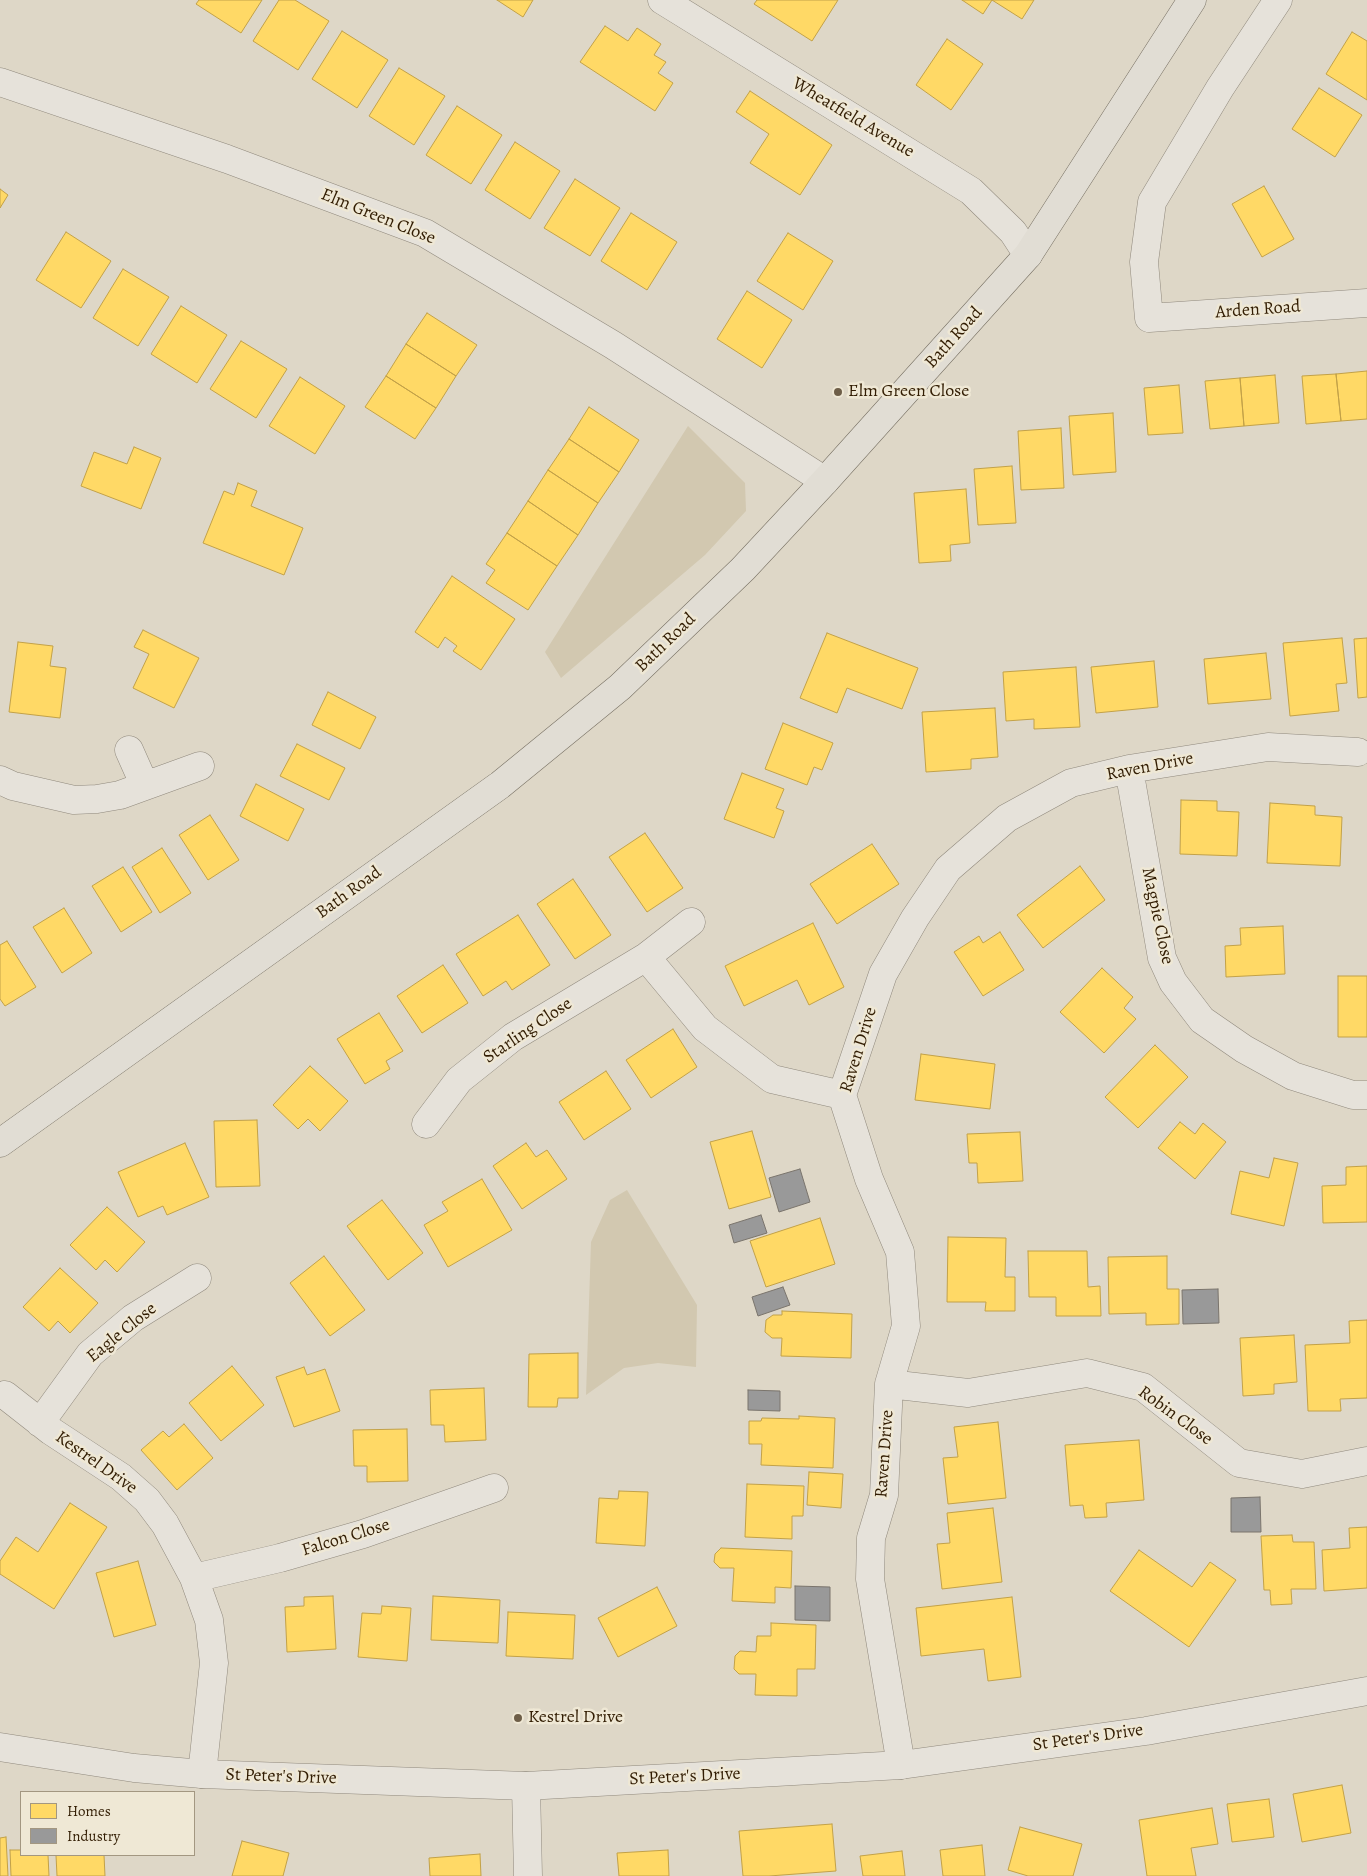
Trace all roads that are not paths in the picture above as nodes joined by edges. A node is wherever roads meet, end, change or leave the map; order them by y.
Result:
1 (662, 0) edge
2 (1192, 0) edge
3 (1278, 0) edge
4 (0, 82) edge
5 (1028, 255) junction
6 (1367, 303) edge
7 (825, 481) junction
8 (129, 750) dead end
9 (1358, 752) dead end
10 (200, 766) dead end
11 (1129, 769) junction
12 (0, 780) edge
13 (145, 786) junction
14 (691, 922) dead end
15 (646, 957) junction
16 (842, 1095) junction
17 (1367, 1095) edge
18 (426, 1124) dead end
19 (0, 1143) edge
20 (197, 1278) dead end
21 (889, 1384) junction
22 (5, 1395) dead end
23 (40, 1423) junction
24 (1367, 1461) edge
25 (494, 1488) dead end
26 (194, 1578) junction
27 (1367, 1691) edge
28 (0, 1747) edge
29 (901, 1765) junction
30 (202, 1774) junction
31 (526, 1786) junction
32 (528, 1876) edge

1 - 5 street, Wheatfield Avenue
2 - 5 main road, Bath Road
3 - 6 street, Arden Road
4 - 7 street, Elm Green Close
5 - 7 main road, Bath Road
7 - 19 main road, Bath Road
8 - 13 street
9 - 11 street, Raven Drive
10 - 13 street
11 - 16 street, Raven Drive
11 - 17 street, Magpie Close
12 - 13 street
14 - 15 street, Starling Close
15 - 16 street
15 - 18 street, Starling Close
16 - 21 street, Raven Drive
20 - 23 street, Eagle Close
21 - 24 street, Robin Close
21 - 29 street, Raven Drive
22 - 23 street, Kestrel Drive
23 - 26 street, Kestrel Drive
25 - 26 street, Falcon Close
26 - 30 street, Kestrel Drive
27 - 29 street, St Peter's Drive
28 - 30 street, St Peter's Drive
29 - 31 street, St Peter's Drive
30 - 31 street, St Peter's Drive
31 - 32 street

